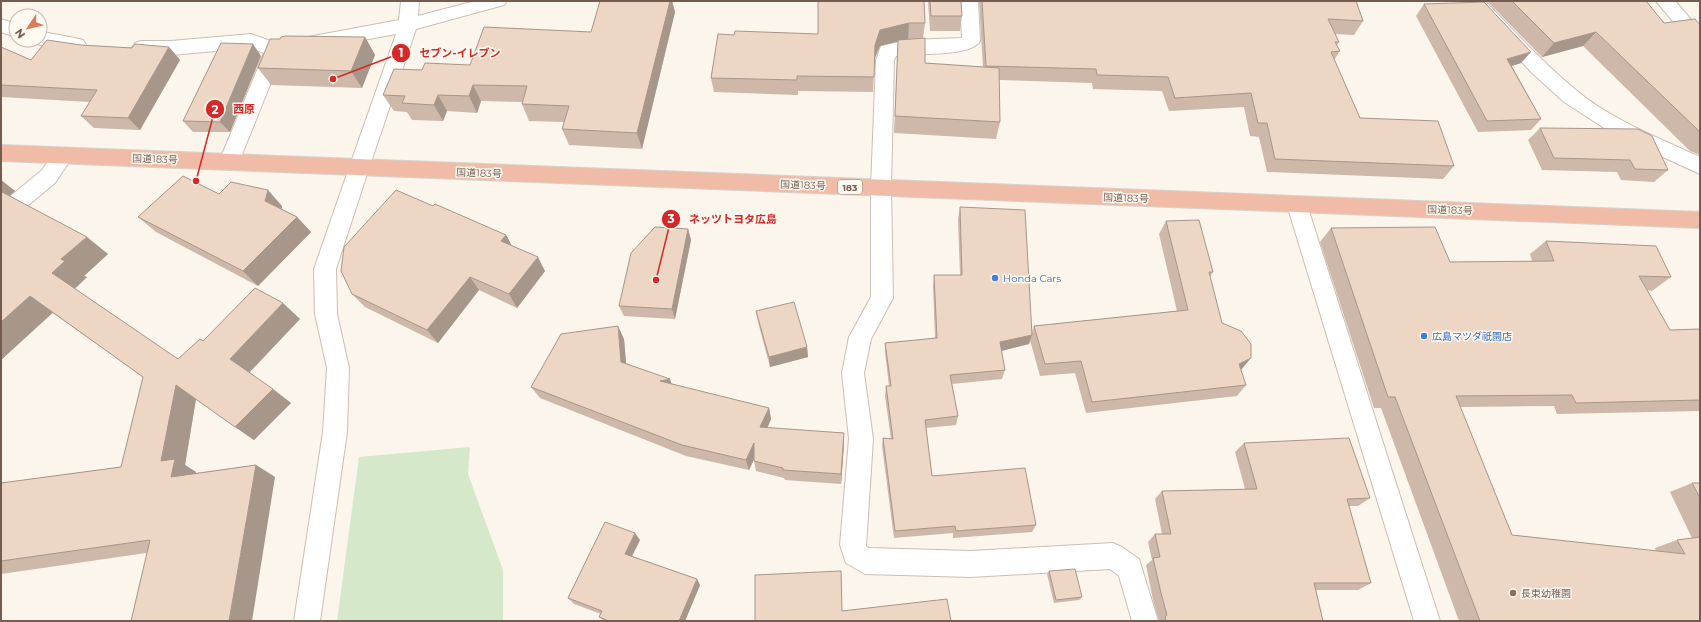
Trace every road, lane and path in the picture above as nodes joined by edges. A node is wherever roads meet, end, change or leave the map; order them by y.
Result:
1 (410, 1) edge
2 (498, 1) edge
3 (969, 1) edge
4 (1475, 1) edge
5 (1665, 1) edge
6 (408, 24) junction
7 (48, 40) edge
8 (1700, 42) edge
9 (93, 47) edge
10 (123, 48) edge
11 (275, 50) junction
12 (1, 154) edge
13 (63, 156) junction
14 (230, 162) junction
15 (1700, 166) edge
16 (359, 168) junction
17 (881, 188) junction
18 (1297, 205) junction
19 (1, 216) edge
20 (1700, 220) edge
21 (307, 621) edge
22 (1145, 621) edge
23 (1427, 621) edge

1 - 6 street
2 - 6 street
3 - 17 street
4 - 15 street
5 - 8 street
6 - 11 street
6 - 16 street
7 - 9 street
10 - 11 street
11 - 14 street
12 - 13 highway, 国道183号 / 183
13 - 14 highway, 国道183号 / 183
13 - 19 street
14 - 16 highway, 国道183号 / 183
16 - 17 highway, 国道183号 / 183
16 - 21 street
17 - 18 highway, 国道183号 / 183
17 - 22 street
18 - 20 highway, 国道183号 / 183
18 - 23 street

